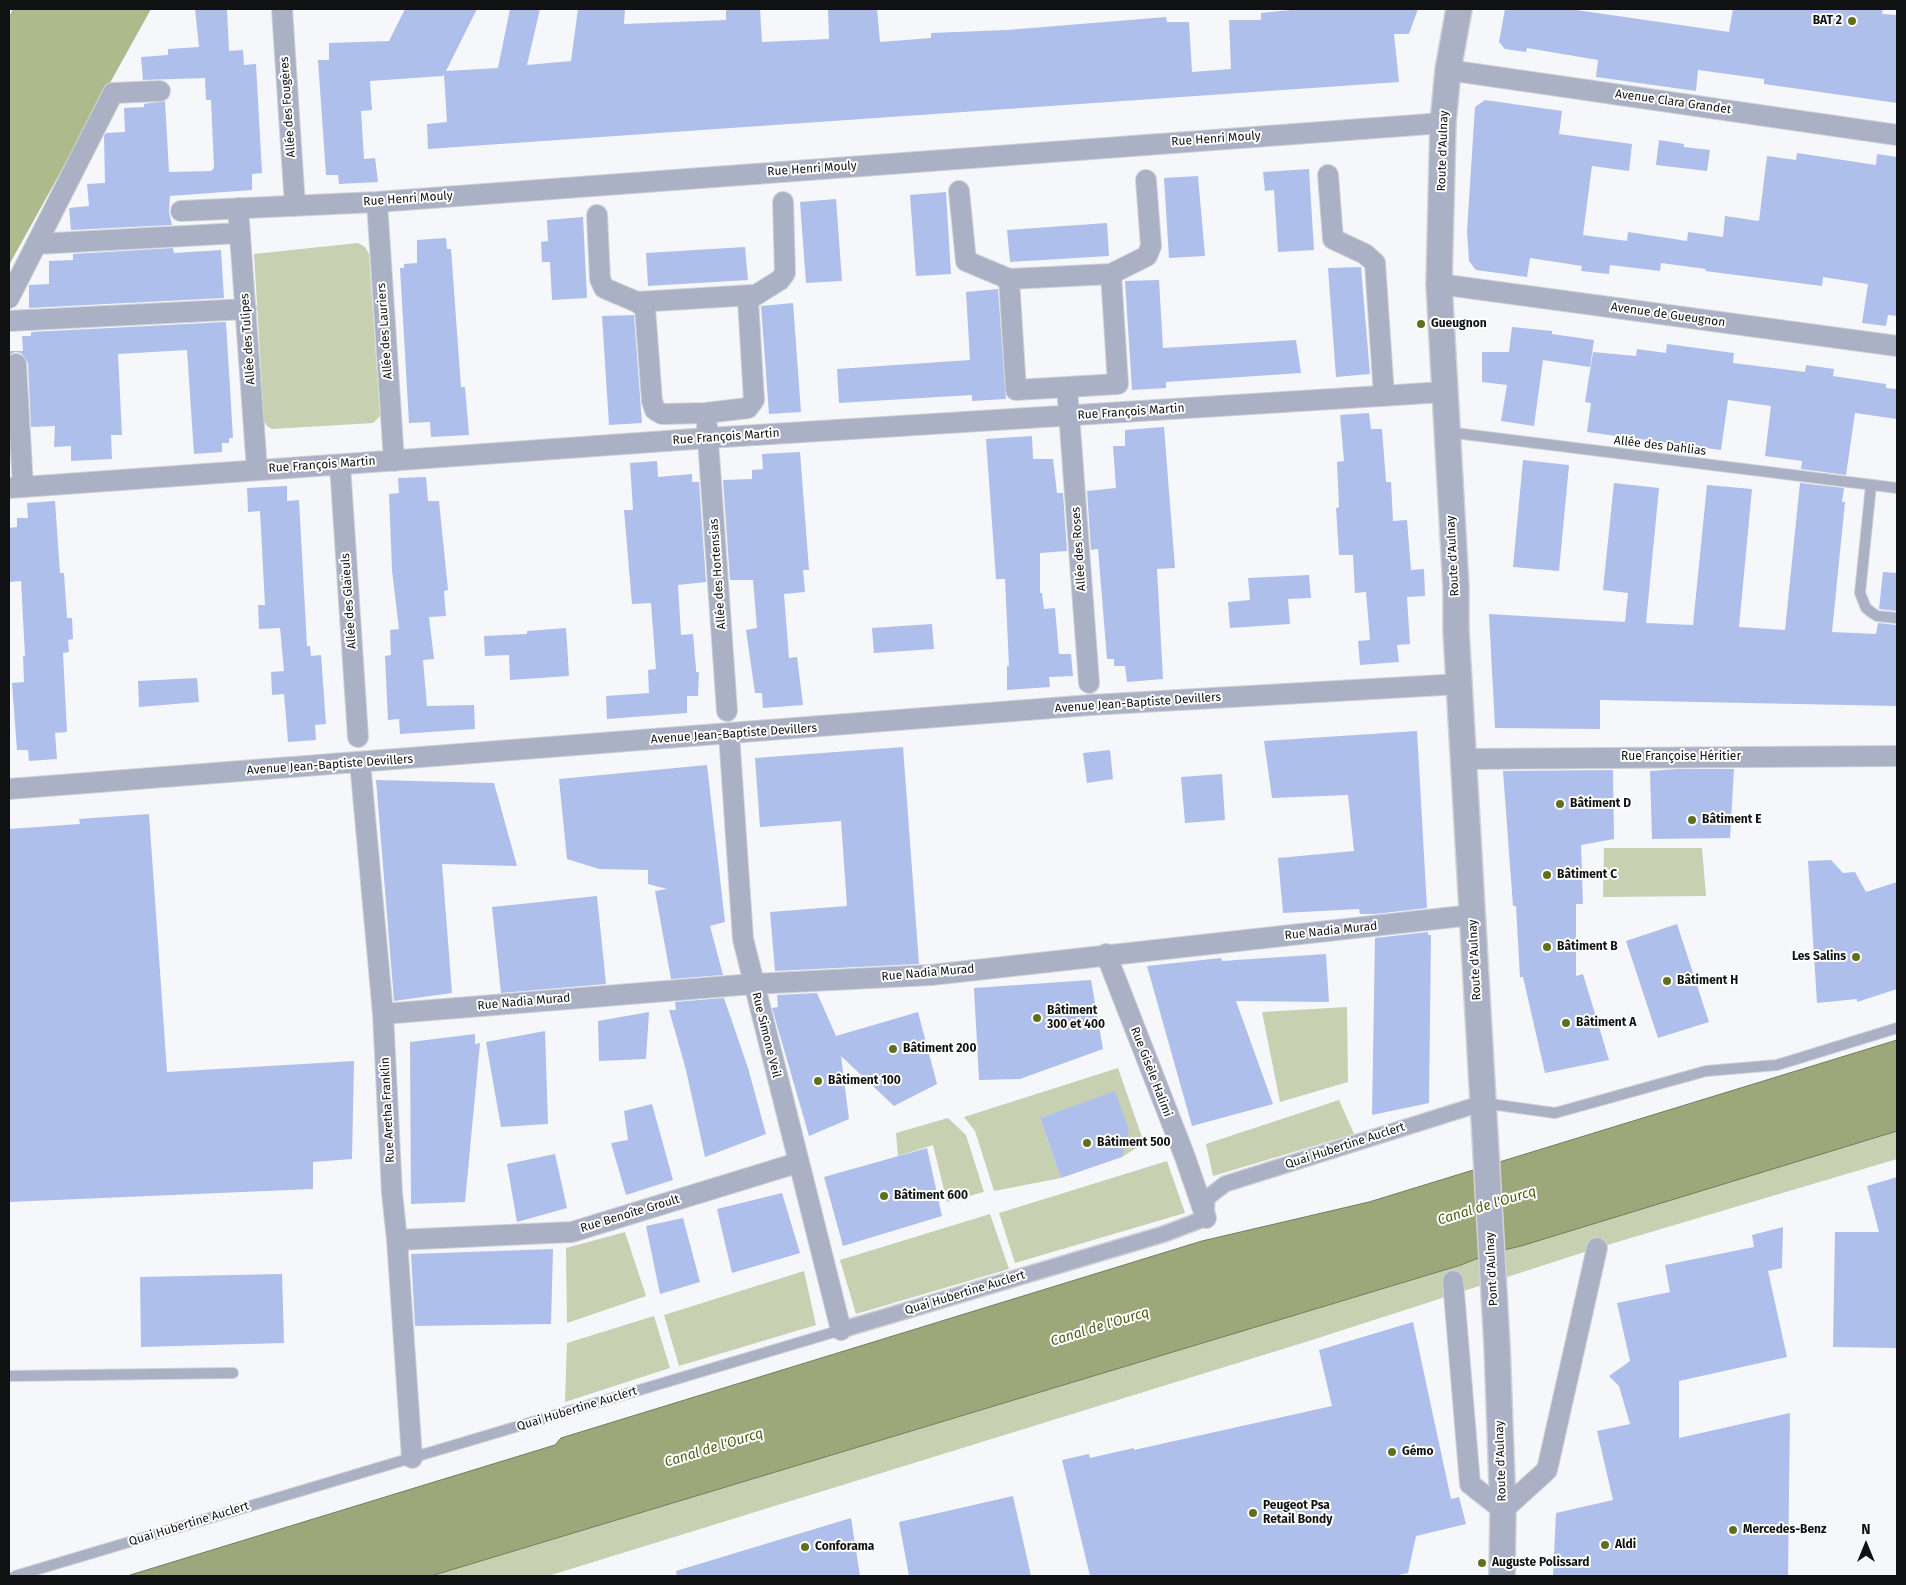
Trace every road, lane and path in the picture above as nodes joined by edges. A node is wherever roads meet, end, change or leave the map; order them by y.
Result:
1 (282, 9) edge
2 (1459, 9) edge
3 (1448, 70) junction
4 (160, 91) dead end
5 (1443, 123) junction
6 (1897, 135) edge
7 (1328, 175) dead end
8 (1146, 180) dead end
9 (959, 191) dead end
10 (377, 202) junction
11 (783, 202) dead end
12 (295, 206) junction
13 (238, 208) junction
14 (181, 211) dead end
15 (597, 215) dead end
16 (240, 233) junction
17 (36, 244) junction
18 (1111, 274) junction
19 (1009, 279) junction
20 (1439, 284) junction
21 (753, 295) junction
22 (9, 298) edge
23 (637, 302) junction
24 (246, 309) junction
25 (9, 321) edge
26 (1897, 346) edge
27 (16, 364) dead end
28 (1067, 387) junction
29 (1444, 392) junction
30 (1384, 396) junction
31 (706, 413) junction
32 (1069, 415) junction
33 (1446, 432) junction
34 (708, 438) junction
35 (394, 461) junction
36 (340, 465) junction
37 (257, 470) junction
38 (1871, 485) junction
39 (16, 487) edge
40 (1897, 488) edge
41 (1897, 618) edge
42 (1089, 683) dead end
43 (1460, 684) junction
44 (728, 710) dead end
45 (729, 734) junction
46 (358, 737) dead end
47 (1897, 756) edge
48 (1464, 759) junction
49 (360, 762) junction
50 (9, 789) edge
51 (1472, 915) junction
52 (1106, 954) junction
53 (754, 984) junction
54 (383, 1014) junction
55 (1897, 1028) edge
56 (1483, 1103) junction
57 (797, 1163) junction
58 (1206, 1218) junction
59 (397, 1240) junction
60 (1597, 1248) dead end
61 (1453, 1281) dead end
62 (841, 1330) junction
63 (1497, 1345) joint
64 (233, 1373) dead end
65 (9, 1376) edge
66 (412, 1458) junction
67 (1503, 1510) junction
68 (15, 1576) edge
69 (1502, 1576) edge

1 - 12 street, Allée des Fougères
2 - 3 street, Route d'Aulnay
3 - 5 street, Route d'Aulnay
3 - 6 street, Avenue Clara Grandet
4 - 17 street
5 - 10 street, Rue Henri Mouly
5 - 20 street, Route d'Aulnay
7 - 30 street
8 - 18 street
9 - 19 street
10 - 12 street, Rue Henri Mouly
10 - 35 street, Allée des Lauriers
11 - 21 street
12 - 13 street, Rue Henri Mouly
13 - 14 street, Rue Henri Mouly
13 - 16 street, Allée des Tulipes
15 - 23 street
16 - 17 street
16 - 24 street, Allée des Tulipes
17 - 22 street
18 - 19 street
18 - 28 street
19 - 28 street
20 - 26 street, Avenue de Gueugnon
20 - 29 street, Route d'Aulnay
21 - 23 street
21 - 31 street
23 - 31 street
24 - 25 street
24 - 37 street, Allée des Tulipes
27 - 39 street
28 - 32 street, Allée des Roses
29 - 30 street, Rue François Martin
29 - 33 street, Route d'Aulnay
30 - 32 street, Rue François Martin
31 - 34 street, Allée des Hortensias
32 - 34 street, Rue François Martin
32 - 42 street, Allée des Roses
33 - 38 lane, Allée des Dahlias
33 - 43 street, Route d'Aulnay
34 - 35 street, Rue François Martin
34 - 44 street, Allée des Hortensias
35 - 36 street, Rue François Martin
36 - 37 street, Rue François Martin
36 - 46 street, Allée des Glaïeuls
37 - 39 street, Rue François Martin
38 - 40 lane, Allée des Dahlias
38 - 41 lane
43 - 45 street, Avenue Jean-Baptiste Devillers
43 - 48 street, Route d'Aulnay
45 - 49 street, Avenue Jean-Baptiste Devillers
45 - 53 street, Rue Simone Veil
47 - 48 street, Rue Françoise Héritier
48 - 51 street, Route d'Aulnay
49 - 50 street, Avenue Jean-Baptiste Devillers
49 - 54 street, Rue Aretha Franklin
51 - 52 street, Rue Nadia Murad
51 - 56 street, Route d'Aulnay
52 - 53 street, Rue Nadia Murad
52 - 58 street, Rue Gisèle Halimi
53 - 54 street, Rue Nadia Murad
53 - 57 street, Rue Simone Veil
54 - 59 street, Rue Aretha Franklin
55 - 56 lane, Quai Hubertine Auclert
56 - 58 street, Quai Hubertine Auclert
56 - 63 street, Pont d'Aulnay
57 - 59 street, Rue Benoîte Groult
57 - 62 street, Rue Simone Veil
58 - 62 street, Quai Hubertine Auclert
59 - 66 street, Rue Aretha Franklin
60 - 67 street
61 - 67 street
62 - 66 lane, Quai Hubertine Auclert
63 - 67 street, Route d'Aulnay
64 - 65 lane
66 - 68 lane, Quai Hubertine Auclert
67 - 69 street, Route d'Aulnay

